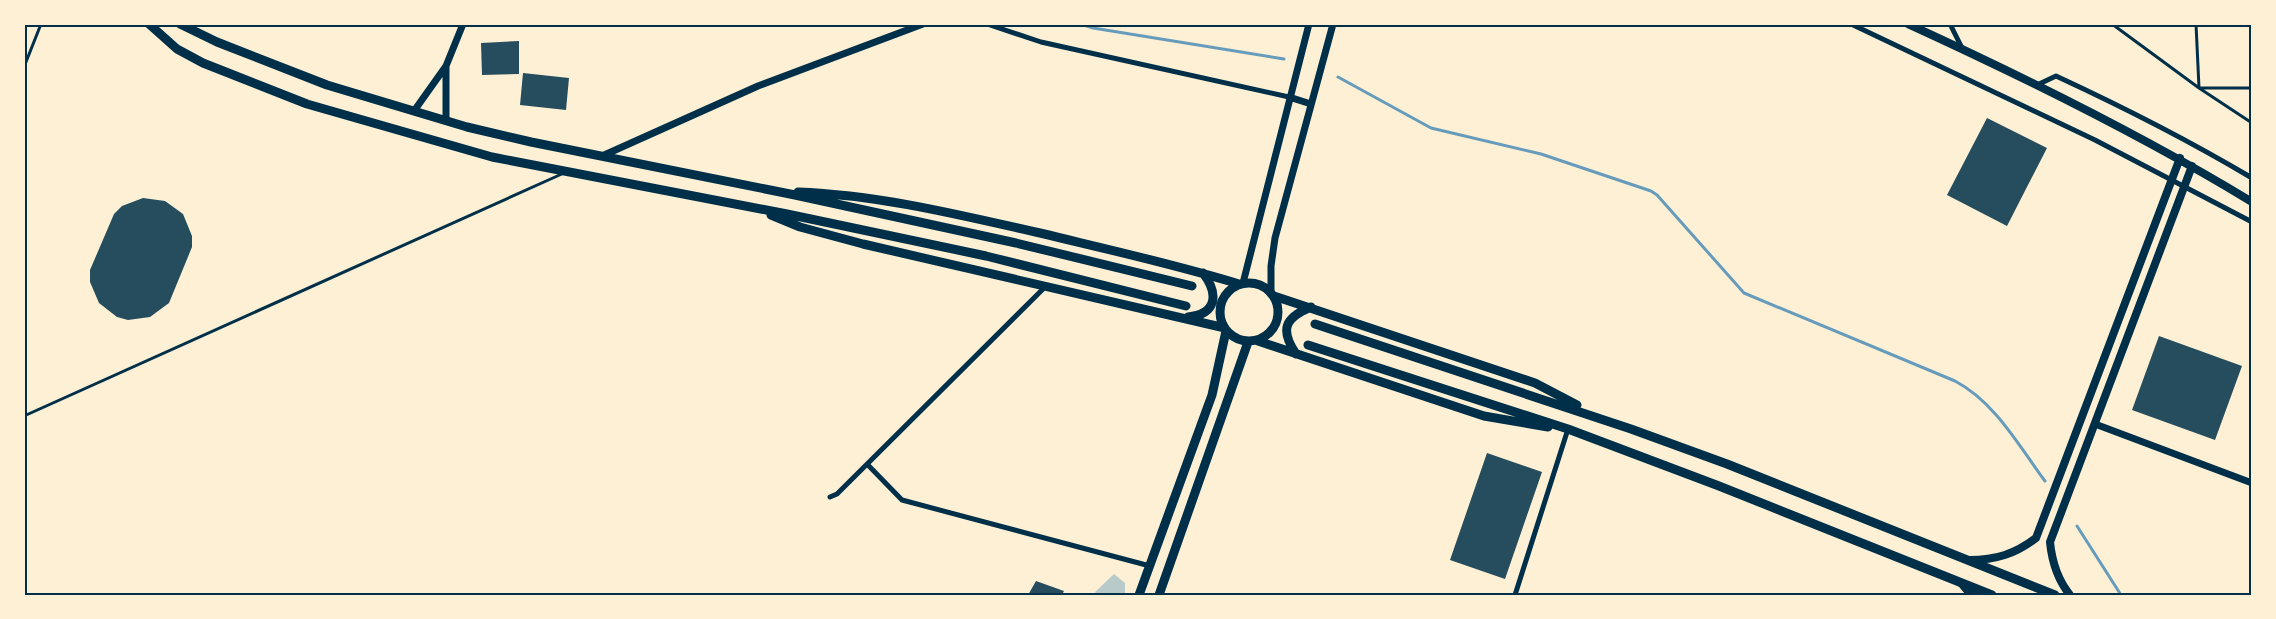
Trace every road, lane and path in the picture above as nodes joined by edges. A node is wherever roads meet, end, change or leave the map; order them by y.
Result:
1 (41, 24) edge
2 (149, 24) edge
3 (180, 24) edge
4 (462, 24) edge
5 (923, 24) edge
6 (987, 24) edge
7 (1309, 24) edge
8 (1333, 24) edge
9 (1851, 24) edge
10 (1908, 24) edge
11 (1950, 24) edge
12 (2112, 24) edge
13 (2196, 24) edge
14 (1962, 48) junction
15 (446, 66) junction
16 (24, 67) edge
17 (2037, 85) junction
18 (2199, 88) junction
19 (2252, 88) edge
20 (1289, 97) junction
21 (1311, 104) junction
22 (414, 111) junction
23 (446, 121) junction
24 (2252, 123) edge
25 (602, 156) junction
26 (2180, 158) junction
27 (2192, 165) junction
28 (568, 172) junction
29 (2252, 178) edge
30 (2172, 180) junction
31 (2184, 186) junction
32 (771, 191) junction
33 (2252, 202) edge
34 (755, 208) junction
35 (2252, 222) edge
36 (1203, 273) junction
37 (1241, 284) junction
38 (1046, 286) junction
39 (1192, 286) dead end
40 (1273, 294) junction
41 (1186, 306) dead end
42 (1311, 307) junction
43 (1183, 318) junction
44 (1316, 324) dead end
45 (1226, 329) junction
46 (1253, 341) junction
47 (1308, 345) dead end
48 (1296, 354) junction
49 (24, 416) edge
50 (1603, 419) junction
51 (2081, 419) junction
52 (2095, 424) junction
53 (1564, 427) junction
54 (867, 464) junction
55 (2252, 483) edge
56 (2053, 494) junction
57 (830, 497) dead end
58 (2067, 499) junction
59 (1968, 560) junction
60 (1150, 566) junction
61 (1960, 582) junction
62 (1139, 595) edge
63 (1159, 595) edge
64 (1515, 595) edge
65 (1971, 595) edge
66 (1992, 595) edge
67 (2055, 595) edge
68 (2070, 595) edge

1 - 16 lane
2 - 28 main road
3 - 22 main road
4 - 15 street
5 - 25 street
6 - 20 street
7 - 20 street
8 - 21 street
9 - 30 street
10 - 14 main road
11 - 14 street
12 - 18 lane
13 - 18 lane
14 - 17 main road
15 - 22 street
15 - 23 street
17 - 26 main road
17 - 29 street
18 - 19 lane
18 - 24 lane
20 - 21 street
20 - 37 street
21 - 40 street
22 - 23 main road
23 - 25 main road
25 - 32 main road
26 - 27 main road
26 - 30 main road
27 - 31 main road
27 - 33 main road
28 - 34 main road
28 - 49 lane
30 - 31 street
30 - 51 main road
31 - 35 street
31 - 52 main road
32 - 36 main road
32 - 39 main road
34 - 38 main road
34 - 41 main road
36 - 37 main road
36 - 43 main road
37 - 40 main road
37 - 45 main road
38 - 43 main road
38 - 54 street
40 - 42 main road
40 - 46 main road
42 - 48 main road
42 - 50 main road
43 - 45 main road
44 - 50 main road
45 - 46 main road
45 - 60 main road
46 - 48 main road
46 - 63 main road
47 - 53 main road
48 - 53 main road
50 - 59 main road
51 - 52 main road
51 - 56 main road
52 - 55 street
52 - 58 main road
53 - 61 main road
53 - 64 street
54 - 57 street
54 - 60 street
56 - 58 main road
56 - 59 main road
58 - 68 main road
59 - 67 main road
60 - 62 main road
61 - 65 main road
61 - 66 main road

